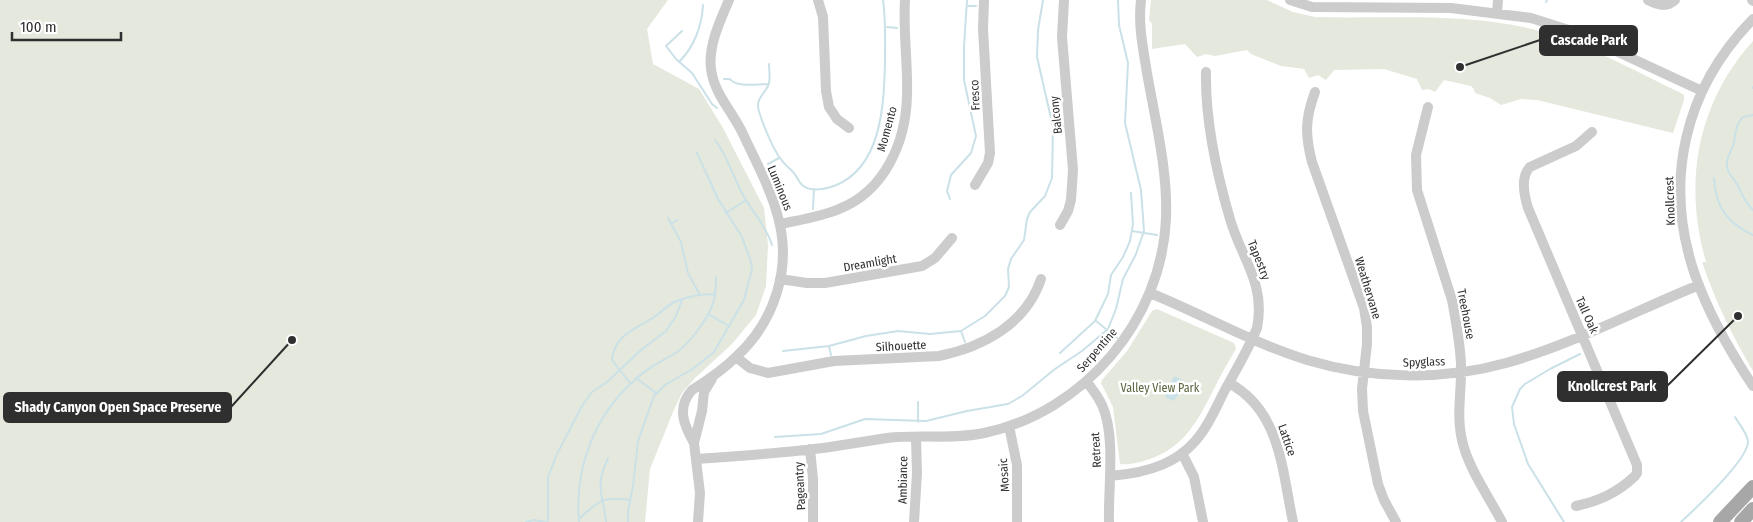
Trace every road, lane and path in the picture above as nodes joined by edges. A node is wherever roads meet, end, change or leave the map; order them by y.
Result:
1 (729, 0) edge
2 (818, 0) edge
3 (904, 0) edge
4 (984, 0) edge
5 (1064, 0) edge
6 (1141, 0) edge
7 (1290, 0) edge
8 (1498, 0) edge
9 (1648, 0) edge
10 (1675, 0) edge
11 (1403, 4) edge
12 (1497, 13) junction
13 (1753, 19) edge
14 (1206, 72) dead end
15 (1702, 91) junction
16 (1315, 92) dead end
17 (1428, 107) dead end
18 (849, 128) dead end
19 (1592, 132) dead end
20 (975, 185) dead end
21 (780, 224) junction
22 (1060, 225) dead end
23 (952, 238) dead end
24 (780, 279) junction
25 (1041, 279) dead end
26 (1699, 285) junction
27 (1150, 293) junction
28 (1583, 336) junction
29 (1252, 339) junction
30 (736, 357) junction
31 (1364, 372) junction
32 (1461, 372) junction
33 (714, 376) junction
34 (1087, 382) junction
35 (1229, 383) junction
36 (1753, 386) edge
37 (1009, 426) junction
38 (916, 438) junction
39 (694, 443) junction
40 (810, 449) junction
41 (1182, 453) junction
42 (696, 459) junction
43 (1110, 476) junction
44 (1753, 487) edge
45 (1576, 506) dead end
46 (1753, 510) edge
47 (698, 522) edge
48 (813, 522) edge
49 (914, 522) edge
50 (1017, 522) edge
51 (1109, 522) edge
52 (1203, 522) edge
53 (1293, 522) edge
54 (1396, 522) edge
55 (1502, 522) edge
56 (1720, 522) edge
57 (1741, 522) edge

1 - 21 street, Luminous
2 - 18 street
3 - 21 street, Momento
4 - 20 street, Fresco
5 - 22 street, Balcony
6 - 27 street, Serpentine
7 - 11 street
8 - 12 street
9 - 10 street
11 - 12 street
12 - 15 street
13 - 15 street, Knollcrest
14 - 29 street, Tapestry
15 - 26 street, Knollcrest
16 - 31 street, Weathervane
17 - 32 street, Treehouse
19 - 28 street, Tall Oak
21 - 24 street, Luminous
23 - 24 street, Dreamlight
24 - 30 street, Luminous
25 - 30 street, Silhouette
26 - 28 street, Spyglass
26 - 36 street, Knollcrest
27 - 29 street, Spyglass
27 - 34 street, Serpentine
28 - 32 street, Spyglass
28 - 45 street, Tall Oak
29 - 31 street, Spyglass
29 - 35 street, Tapestry
30 - 33 street, Luminous
31 - 32 street, Spyglass
31 - 54 street, Weathervane
32 - 55 street, Treehouse
33 - 39 street, Luminous
33 - 39 street, Luminous
34 - 37 street, Serpentine
34 - 43 street, Retreat
35 - 41 street, Tapestry
35 - 53 street, Lattice
37 - 38 street, Serpentine
37 - 50 street, Mosaic
38 - 40 street, Serpentine
38 - 49 street, Ambiance
39 - 42 street, Luminous
40 - 42 street, Serpentine
40 - 48 street, Pageantry
41 - 43 street, Tapestry
41 - 52 street
42 - 47 street, Luminous
43 - 51 street, Retreat
44 - 56 main road
46 - 57 main road

